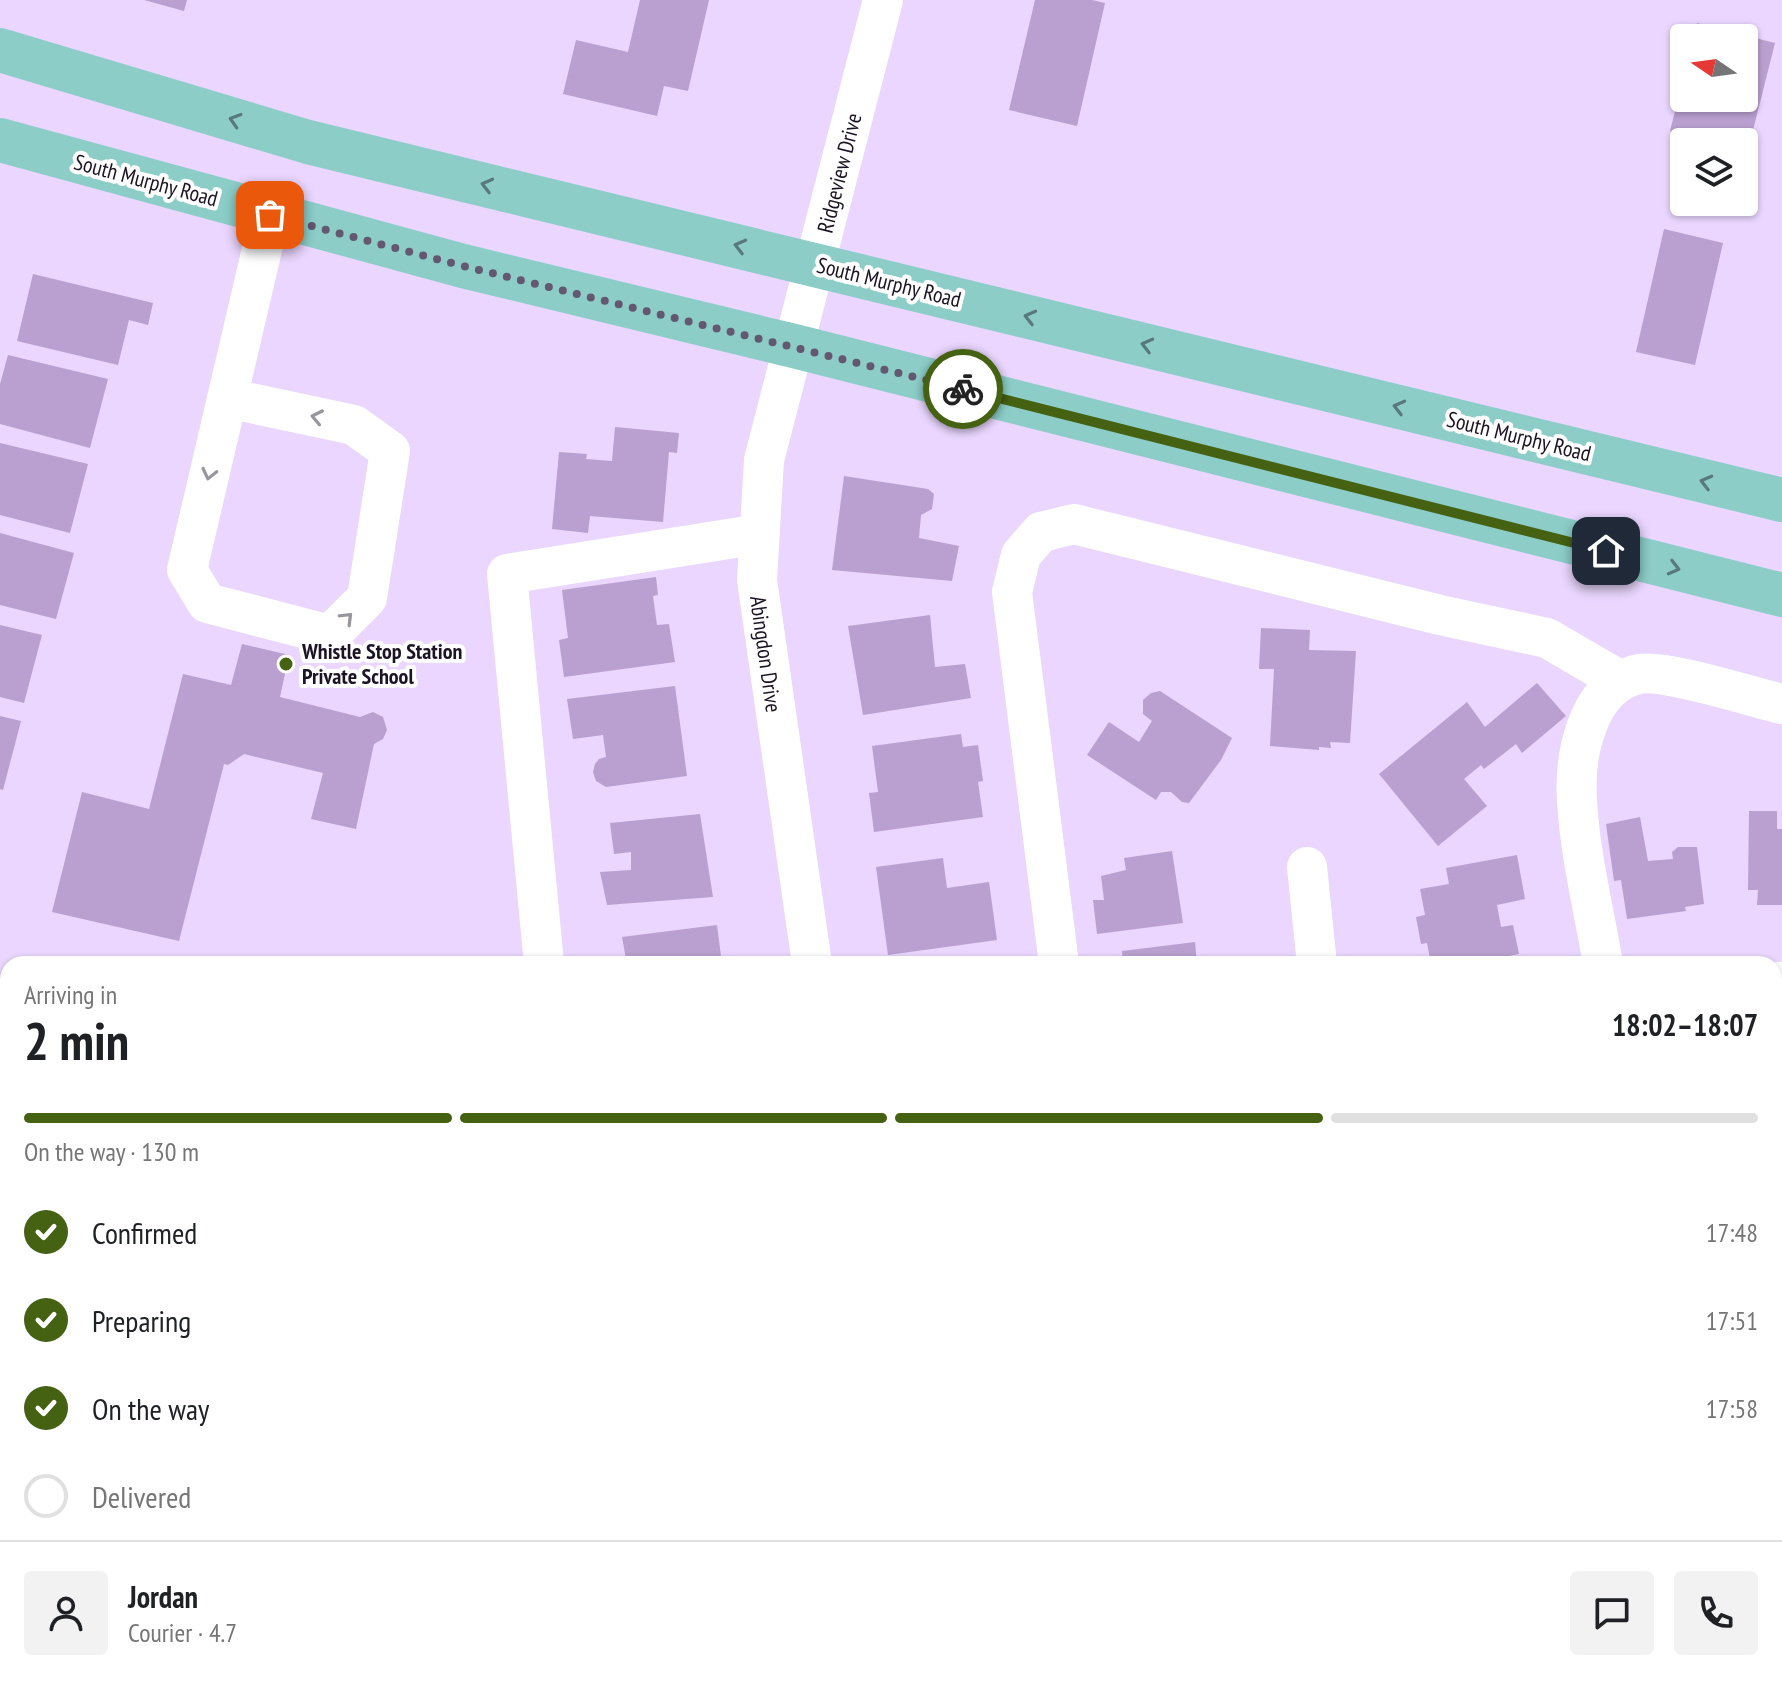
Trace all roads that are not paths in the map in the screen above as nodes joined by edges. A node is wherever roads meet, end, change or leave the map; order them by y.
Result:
1 (883, 0) edge
2 (0, 50) edge
3 (0, 140) edge
4 (270, 215) junction
5 (815, 264) junction
6 (794, 346) junction
7 (227, 398) junction
8 (1782, 500) edge
9 (760, 534) junction
10 (1782, 595) edge
11 (1619, 680) junction
12 (1782, 704) edge
13 (1307, 867) dead end
14 (543, 956) edge
15 (811, 956) edge
16 (1058, 956) edge
17 (1316, 956) edge
18 (1602, 956) edge

1 - 5 street, Ridgeview Drive
5 -> 2 main road, South Murphy Road
3 - 4 main road, South Murphy Road
4 - 6 main road, South Murphy Road
4 - 7 street
5 - 6 street, Ridgeview Drive
8 -> 5 main road, South Murphy Road
6 - 9 street, Abingdon Drive
6 -> 10 main road, South Murphy Road
7 -> 7 street
9 - 14 street
9 - 15 street, Abingdon Drive
11 - 12 street
11 - 16 street
11 - 18 street
13 - 17 street

